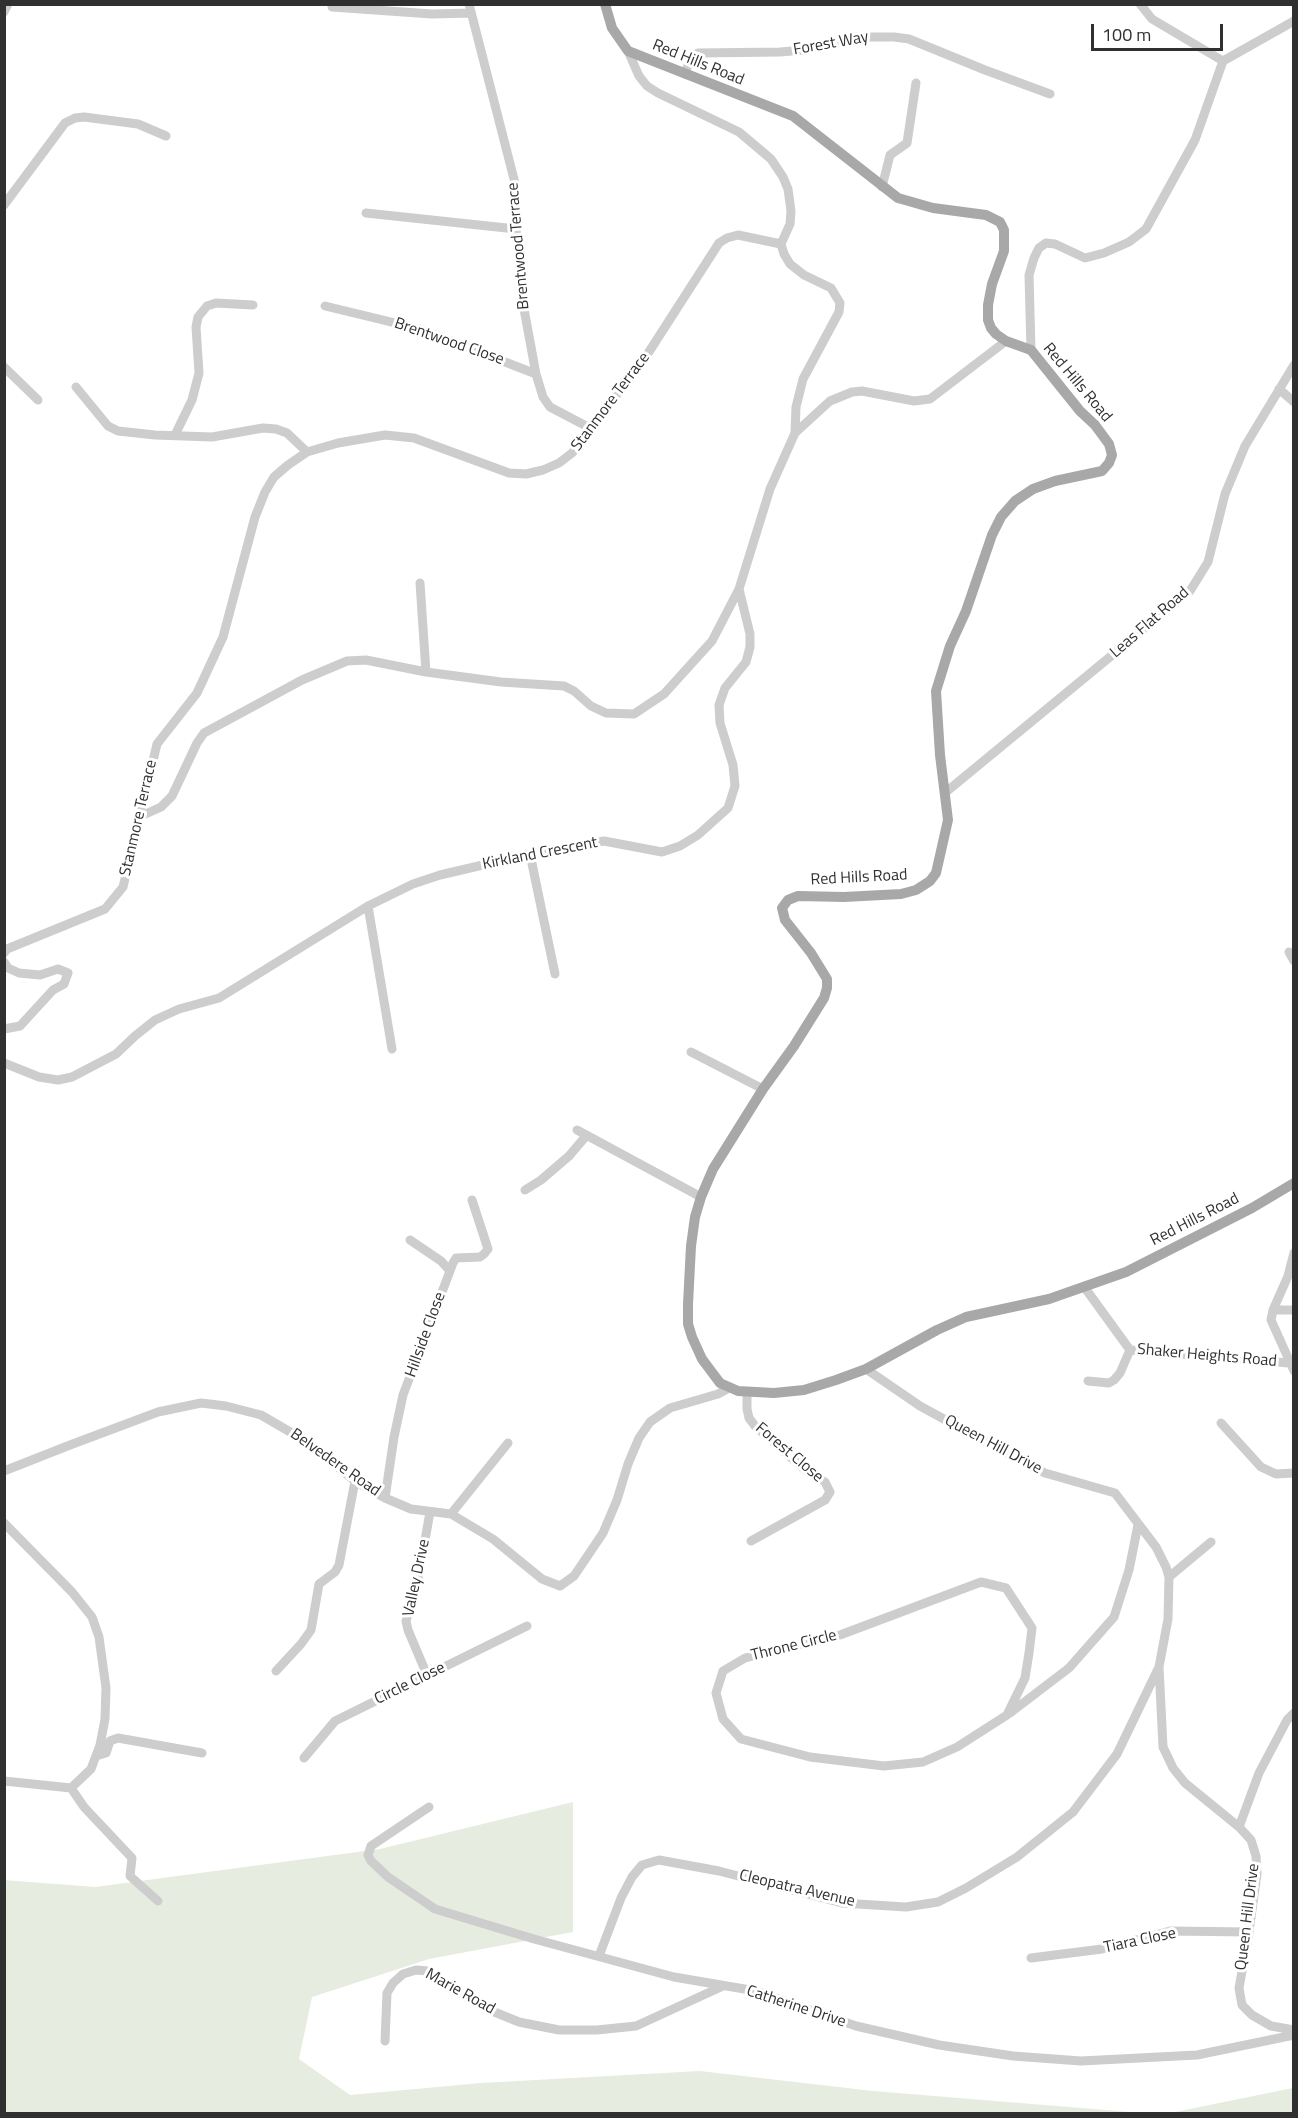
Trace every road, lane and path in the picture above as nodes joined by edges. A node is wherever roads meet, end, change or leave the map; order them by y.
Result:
1 (8, 4) edge
2 (605, 4) edge
3 (1140, 4) edge
4 (332, 8) dead end
5 (470, 9) edge
6 (4, 12) edge
7 (1293, 21) edge
8 (628, 51) junction
9 (1223, 61) junction
10 (685, 74) junction
11 (916, 83) dead end
12 (1050, 94) dead end
13 (166, 136) dead end
14 (882, 187) junction
15 (4, 205) edge
16 (366, 213) dead end
17 (516, 229) junction
18 (781, 244) junction
19 (253, 305) dead end
20 (325, 306) dead end
21 (1005, 341) junction
22 (1031, 350) junction
23 (1293, 365) edge
24 (4, 367) edge
25 (536, 374) junction
26 (76, 387) dead end
27 (1279, 389) junction
28 (38, 400) dead end
29 (1293, 402) edge
30 (590, 428) junction
31 (795, 433) junction
32 (175, 435) junction
33 (307, 452) junction
34 (420, 583) dead end
35 (739, 589) junction
36 (426, 672) junction
37 (946, 792) junction
38 (139, 817) junction
39 (530, 854) junction
40 (368, 906) junction
41 (1288, 952) dead end
42 (4, 953) edge
43 (1293, 961) edge
44 (4, 962) edge
45 (555, 974) dead end
46 (4, 1029) edge
47 (392, 1049) dead end
48 (691, 1052) dead end
49 (4, 1063) edge
50 (763, 1089) junction
51 (576, 1130) dead end
52 (586, 1136) junction
53 (1293, 1183) edge
54 (525, 1190) dead end
55 (701, 1197) junction
56 (472, 1200) dead end
57 (410, 1240) dead end
58 (1293, 1253) edge
59 (450, 1271) junction
60 (1085, 1287) junction
61 (1273, 1310) junction
62 (1293, 1310) edge
63 (1130, 1350) junction
64 (1292, 1367) edge
65 (866, 1369) junction
66 (1088, 1381) dead end
67 (729, 1389) junction
68 (747, 1392) junction
69 (1221, 1423) dead end
70 (508, 1443) dead end
71 (4, 1471) edge
72 (1293, 1473) edge
73 (355, 1481) junction
74 (385, 1498) junction
75 (430, 1512) junction
76 (451, 1514) junction
77 (4, 1523) edge
78 (1138, 1525) junction
79 (751, 1541) dead end
80 (1211, 1542) dead end
81 (1168, 1577) junction
82 (527, 1626) dead end
83 (1159, 1667) junction
84 (276, 1671) dead end
85 (427, 1676) junction
86 (1293, 1713) edge
87 (1007, 1715) junction
88 (202, 1753) dead end
89 (96, 1756) junction
90 (304, 1758) dead end
91 (4, 1781) edge
92 (71, 1788) junction
93 (429, 1807) dead end
94 (1239, 1827) junction
95 (158, 1901) dead end
96 (1249, 1932) junction
97 (598, 1956) junction
98 (1031, 1958) dead end
99 (723, 1986) junction
100 (1293, 2030) edge
101 (1293, 2035) edge
102 (385, 2041) dead end

1 - 6 street
2 - 8 main road, Red Hills Road
3 - 9 street
4 - 5 street
5 - 17 street, Brentwood Terrace
7 - 9 street
8 - 10 main road, Red Hills Road
8 - 18 street
9 - 22 street
10 - 12 street, Forest Way
10 - 14 main road, Red Hills Road
11 - 14 street
13 - 15 street
14 - 21 main road, Red Hills Road
16 - 17 street
17 - 25 street, Brentwood Terrace
18 - 30 street, Stanmore Terrace
18 - 31 street
19 - 32 street
20 - 25 street, Brentwood Close
21 - 22 main road, Red Hills Road
21 - 31 street
22 - 37 main road, Red Hills Road
23 - 27 street, Leas Flat Road
24 - 28 street
25 - 30 street, Brentwood Terrace
26 - 32 street
27 - 29 street
27 - 37 street, Leas Flat Road
30 - 33 street, Stanmore Terrace
31 - 35 street
32 - 33 street
33 - 38 street, Stanmore Terrace
34 - 36 street
35 - 36 street
35 - 39 street, Kirkland Crescent
36 - 38 street
37 - 50 main road, Red Hills Road
38 - 42 street, Stanmore Terrace
39 - 40 street, Kirkland Crescent
39 - 45 street
40 - 47 street
40 - 49 street, Kirkland Crescent
41 - 43 street
44 - 46 street
48 - 50 street
50 - 55 main road, Red Hills Road
51 - 52 street
52 - 54 street
52 - 55 street
53 - 60 main road, Red Hills Road
55 - 67 main road, Red Hills Road
56 - 59 street, Hillside Close
57 - 59 street
58 - 61 street
59 - 74 street, Hillside Close
60 - 63 street, Shaker Heights Road
60 - 65 main road, Red Hills Road
61 - 62 street
61 - 64 street
63 - 64 street, Shaker Heights Road
63 - 66 street
65 - 68 main road, Red Hills Road
65 - 78 street, Queen Hill Drive
67 - 68 main road, Red Hills Road
67 - 76 street, Belvedere Road
68 - 79 street, Forest Close
69 - 72 street
70 - 76 street
71 - 73 street, Belvedere Road
73 - 74 street, Belvedere Road
73 - 84 street
74 - 75 street, Belvedere Road
75 - 76 street, Belvedere Road
75 - 85 street, Valley Drive
77 - 89 street
78 - 81 street, Queen Hill Drive
78 - 87 street, Throne Circle
80 - 81 street
81 - 83 street, Queen Hill Drive
82 - 85 street, Circle Close
83 - 94 street, Queen Hill Drive
83 - 97 street, Cleopatra Avenue
85 - 90 street, Circle Close
86 - 94 street
87 - 87 street, Throne Circle
88 - 89 street
89 - 92 street
91 - 92 street
92 - 95 street
93 - 97 street, Catherine Drive
94 - 96 street, Queen Hill Drive
96 - 98 street, Tiara Close
96 - 100 street, Queen Hill Drive
97 - 99 street, Catherine Drive
99 - 101 street, Catherine Drive
99 - 102 street, Marie Road

